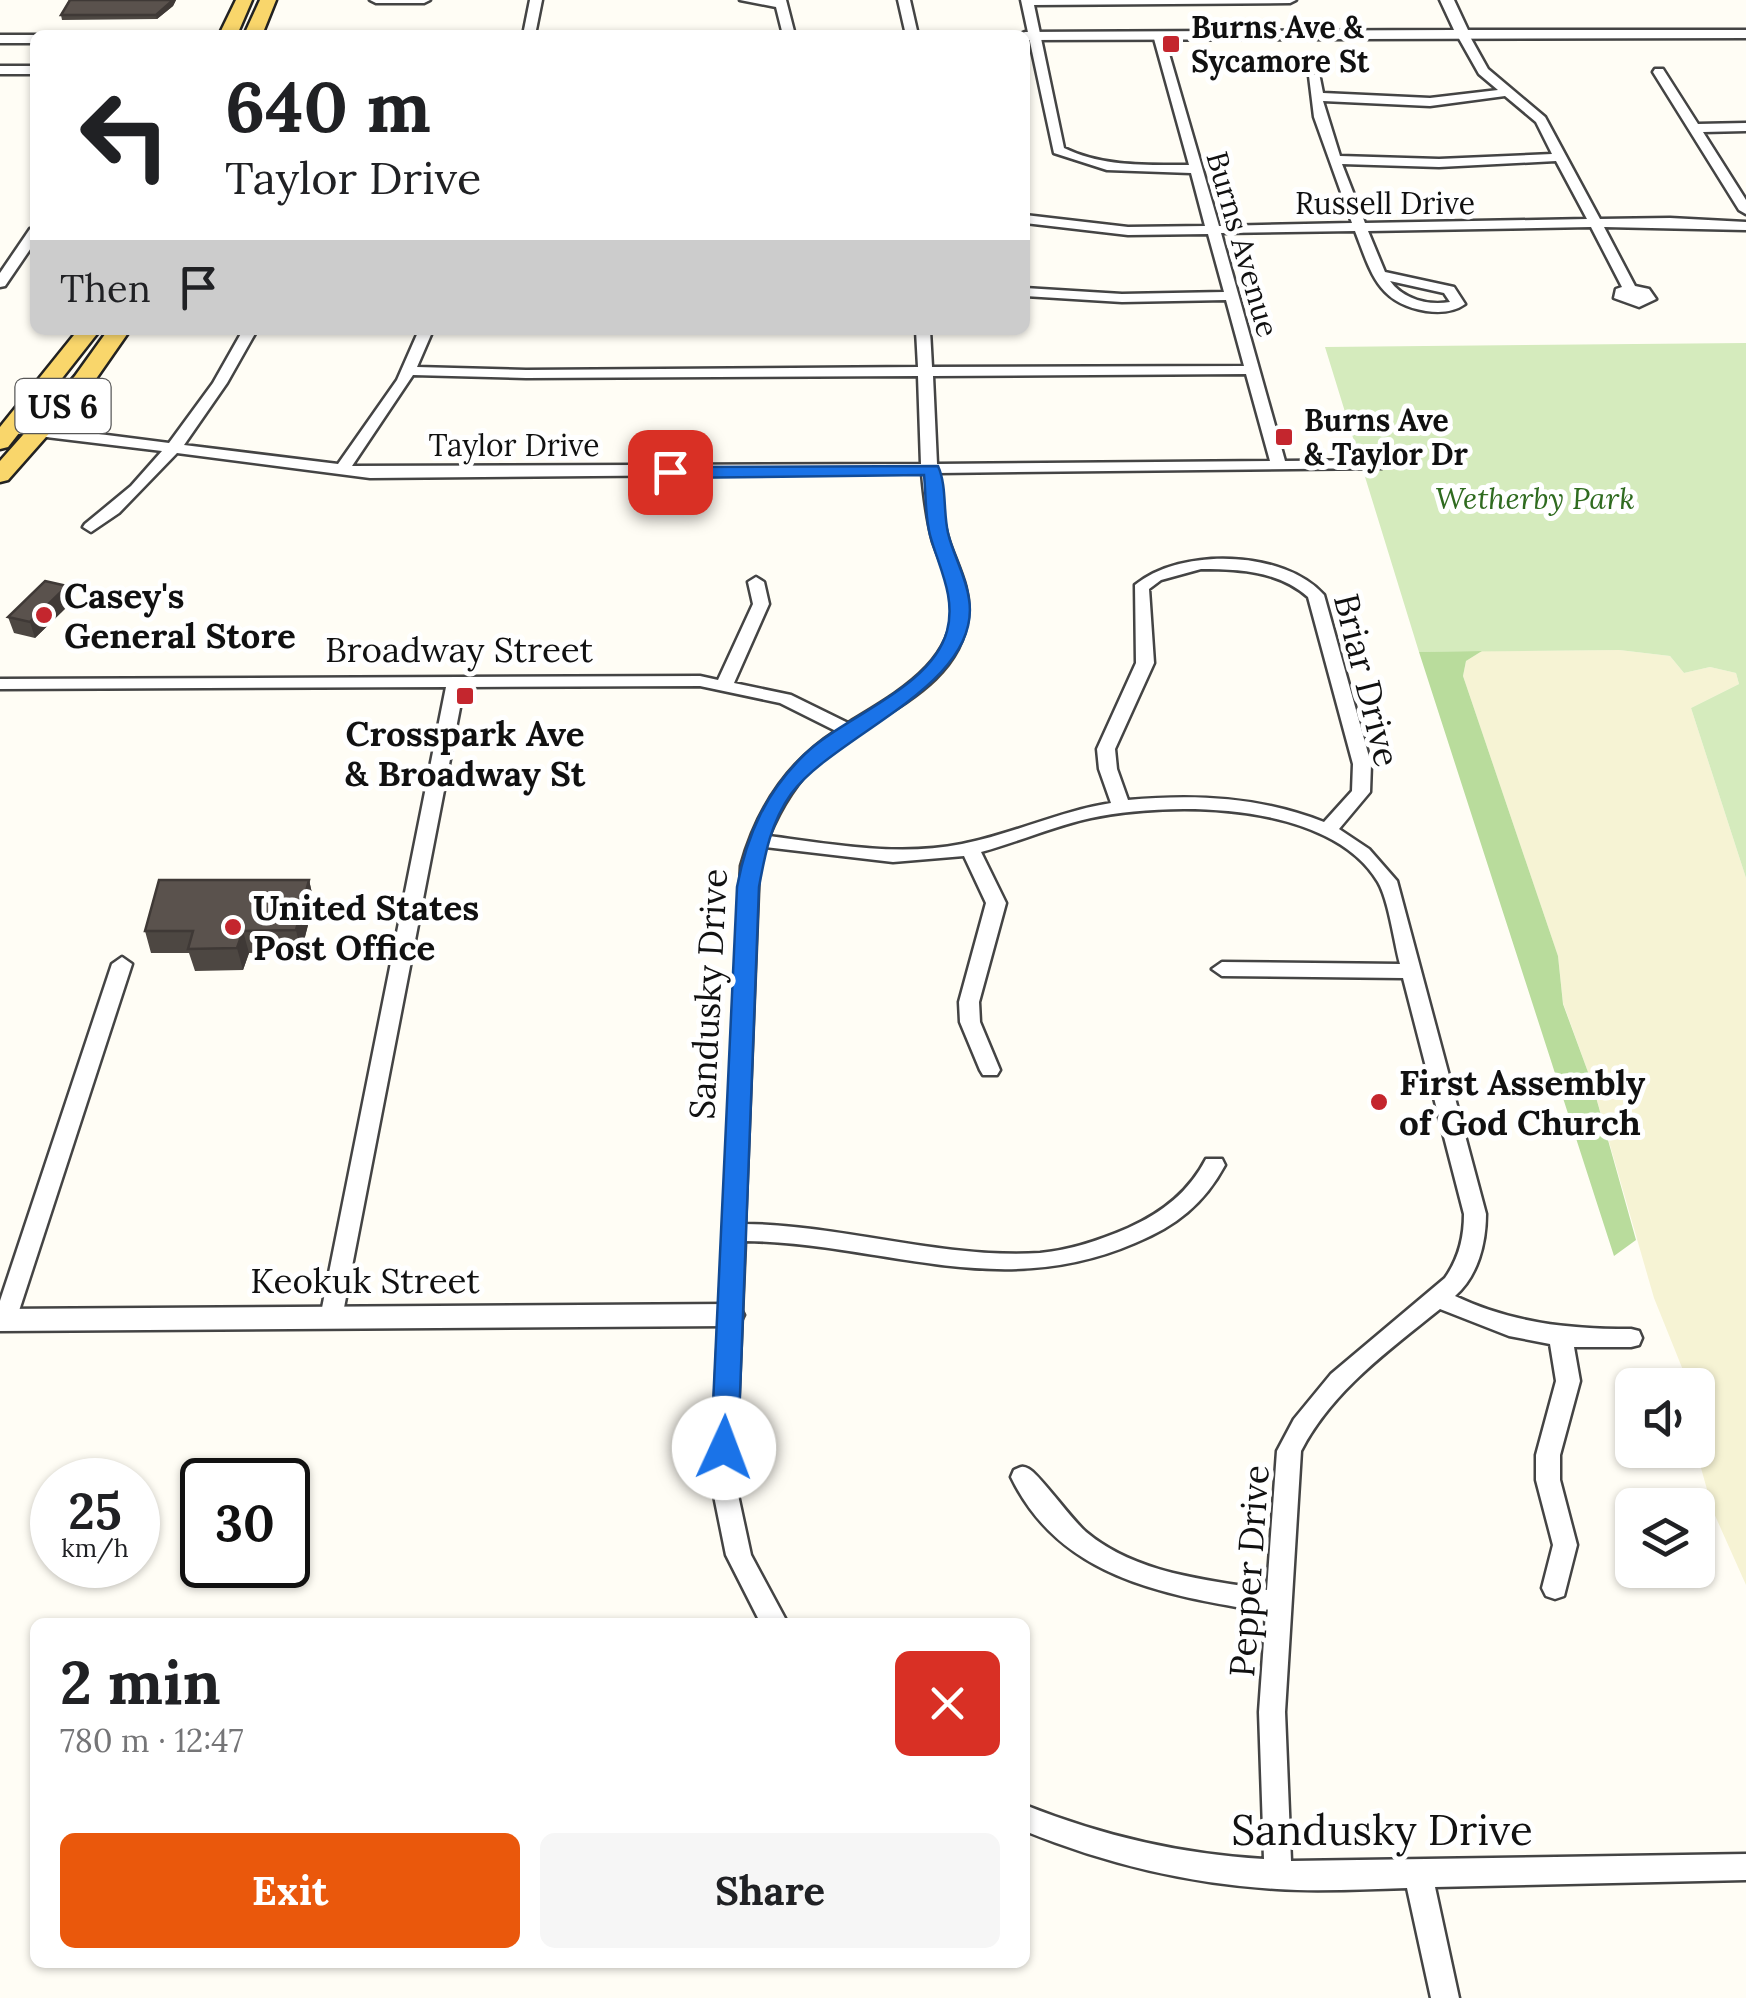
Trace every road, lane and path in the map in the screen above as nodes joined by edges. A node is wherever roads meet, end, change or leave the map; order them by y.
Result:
1 (244, 0) edge
2 (268, 0) edge
3 (376, 0) edge
4 (424, 0) edge
5 (536, 0) edge
6 (746, 0) edge
7 (904, 0) edge
8 (1290, 0) edge
9 (1447, 0) edge
10 (1027, 1) edge
11 (1168, 1) edge
12 (781, 2) edge
13 (230, 30) edge
14 (254, 30) edge
15 (530, 30) edge
16 (788, 30) edge
17 (911, 30) edge
18 (1029, 30) edge
19 (1746, 34) edge
20 (1159, 35) junction
21 (1463, 35) junction
22 (1030, 36) edge
23 (0, 39) edge
24 (30, 39) edge
25 (0, 70) edge
26 (30, 70) edge
27 (1659, 72) dead end
28 (1314, 76) dead end
29 (1510, 92) junction
30 (1317, 96) junction
31 (1694, 128) junction
32 (1746, 128) edge
33 (1561, 157) junction
34 (1337, 160) junction
35 (1196, 169) junction
36 (1746, 210) edge
37 (1030, 219) edge
38 (1596, 223) junction
39 (1746, 226) edge
40 (1362, 228) junction
41 (1214, 230) junction
42 (30, 239) edge
43 (1380, 275) junction
44 (0, 282) edge
45 (1630, 289) dead end
46 (1030, 292) edge
47 (1232, 296) junction
48 (86, 335) edge
49 (115, 335) edge
50 (247, 335) edge
51 (424, 335) edge
52 (923, 335) edge
53 (1252, 370) junction
54 (409, 371) junction
55 (926, 371) junction
56 (41, 431) junction
57 (7, 435) edge
58 (169, 448) junction
59 (1377, 465) dead end
60 (1279, 466) junction
61 (932, 469) junction
62 (342, 470) junction
63 (0, 476) edge
64 (90, 527) dead end
65 (756, 582) dead end
66 (456, 682) junction
67 (0, 684) edge
68 (725, 684) junction
69 (848, 730) junction
70 (1122, 807) junction
71 (1329, 828) junction
72 (756, 840) junction
73 (970, 849) junction
74 (122, 964) dead end
75 (1222, 969) dead end
76 (1413, 971) junction
77 (990, 1070) dead end
78 (1214, 1164) dead end
79 (734, 1232) junction
80 (1438, 1298) junction
81 (730, 1315) junction
82 (330, 1318) junction
83 (3, 1320) edge
84 (1630, 1338) dead end
85 (1562, 1340) junction
86 (1024, 1478) dead end
87 (1556, 1588) dead end
88 (1277, 1603) junction
89 (771, 1618) edge
90 (1030, 1820) edge
91 (1746, 1867) edge
92 (1418, 1874) junction
93 (1278, 1876) junction
94 (1445, 1998) edge

1 - 13 main road
2 - 14 main road
3 - 4 street
5 - 15 street
6 - 12 street
7 - 17 street
8 - 11 street
9 - 21 street
10 - 11 street
10 - 18 street
12 - 16 street
19 - 21 street
20 - 21 street
20 - 22 street
20 - 35 street, Burns Avenue
21 - 29 street
22 - 35 street
23 - 24 street
25 - 26 street
27 - 31 street
28 - 30 street
29 - 30 street
29 - 33 street
30 - 34 street
31 - 32 street
31 - 36 street
33 - 34 street
33 - 38 street
34 - 40 street
35 - 41 street, Burns Avenue
37 - 41 street, Russell Drive
38 - 39 street, Russell Drive
38 - 40 street, Russell Drive
38 - 45 street
40 - 41 street, Russell Drive
40 - 43 street
41 - 47 street, Burns Avenue
42 - 44 street
43 - 43 street
46 - 47 street
47 - 53 street, Burns Avenue
48 - 57 main road, US 6
49 - 56 main road, US 6
50 - 58 street
51 - 54 street
52 - 55 street, Sandusky Drive
53 - 55 street
53 - 60 street, Burns Avenue
54 - 55 street
54 - 62 street
55 - 61 street, Sandusky Drive
56 - 57 street, Taylor Drive
56 - 58 street, Taylor Drive
56 - 63 main road, US 6
58 - 62 street, Taylor Drive
58 - 64 street
59 - 60 street, Taylor Drive
60 - 61 street, Taylor Drive
61 - 62 street, Taylor Drive
61 - 69 street, Sandusky Drive
65 - 68 street
66 - 67 street, Broadway Street
66 - 68 street, Broadway Street
66 - 82 street
68 - 69 street, Broadway Street
69 - 72 street, Sandusky Drive
70 - 71 street, Pepper Drive
70 - 71 street, Briar Drive
70 - 73 street, Pepper Drive
71 - 76 street, Pepper Drive
72 - 73 street, Pepper Drive
72 - 79 street, Sandusky Drive
73 - 77 street
74 - 83 street
75 - 76 street
76 - 80 street, Pepper Drive
78 - 79 street
79 - 81 street, Sandusky Drive
80 - 85 street
80 - 88 street, Pepper Drive
81 - 82 street, Keokuk Street
81 - 89 street, Sandusky Drive
82 - 83 street, Keokuk Street
84 - 85 street
85 - 87 street
86 - 88 street
88 - 93 street, Pepper Drive
90 - 93 street, Sandusky Drive
91 - 92 street, Sandusky Drive
92 - 93 street, Sandusky Drive
92 - 94 street

